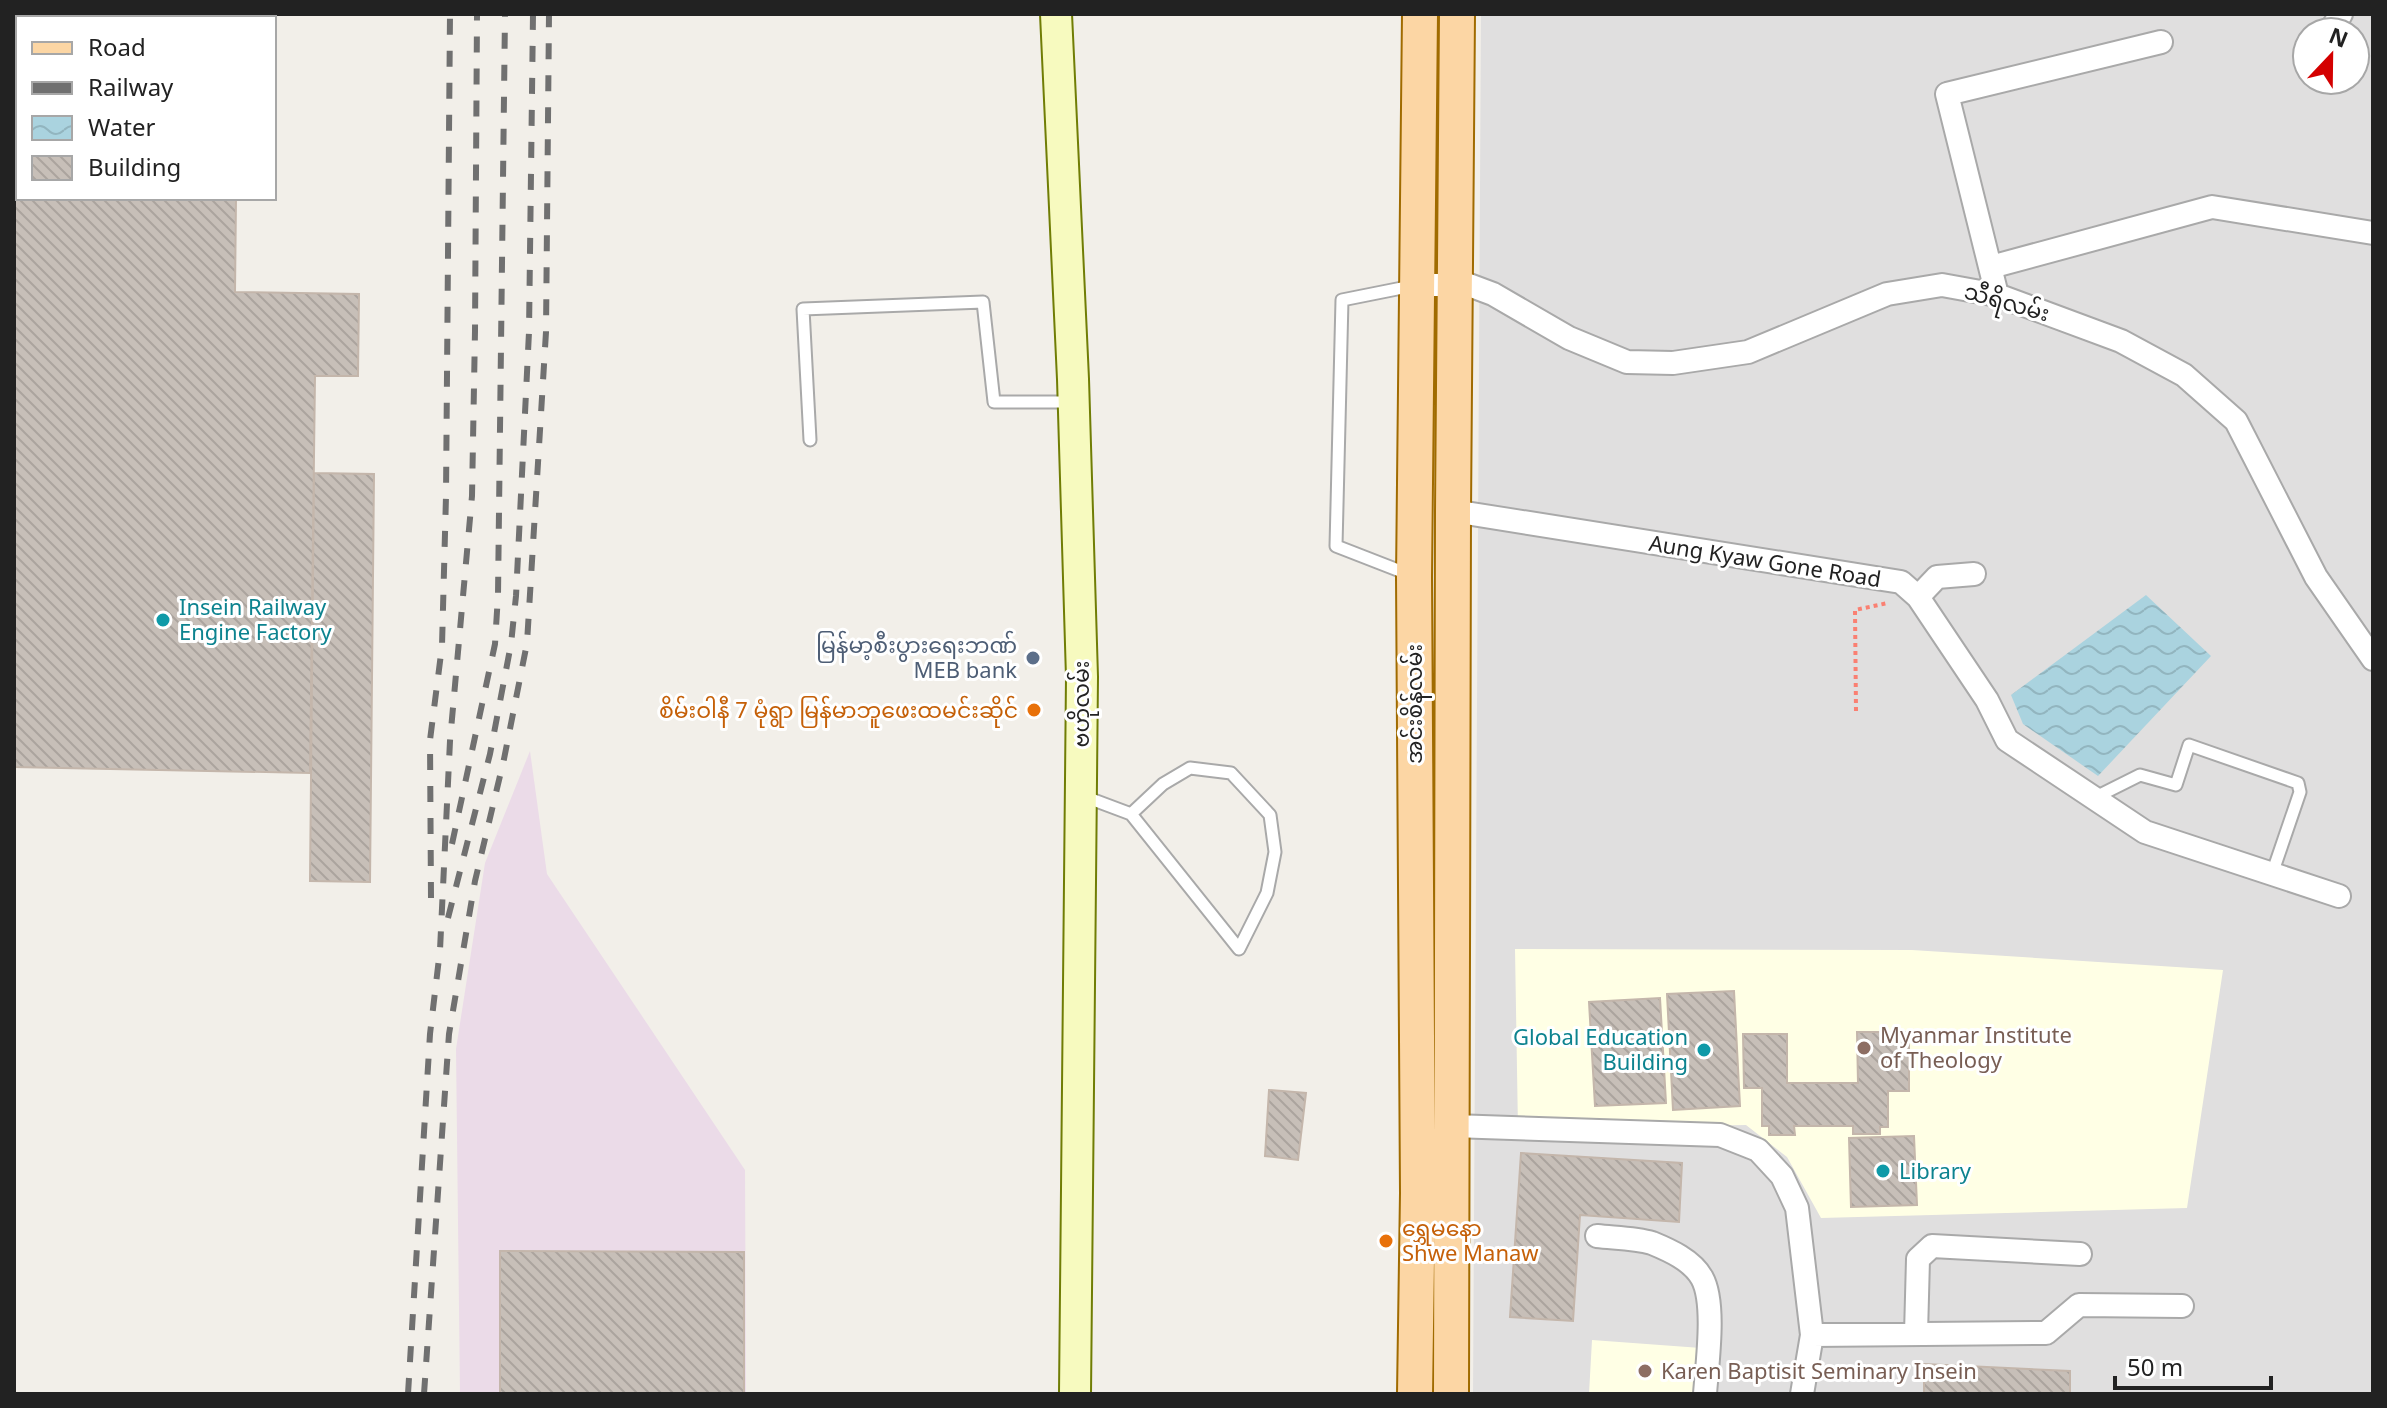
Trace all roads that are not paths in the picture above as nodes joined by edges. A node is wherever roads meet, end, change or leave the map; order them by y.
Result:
1 (1056, 14) edge
2 (1420, 14) edge
3 (1457, 14) edge
4 (2161, 42) dead end
5 (2373, 233) edge
6 (1991, 267) junction
7 (1417, 285) junction
8 (1455, 286) junction
9 (1997, 295) junction
10 (1074, 402) junction
11 (810, 440) dead end
12 (1453, 511) junction
13 (1974, 574) dead end
14 (1414, 577) junction
15 (1918, 597) junction
16 (2373, 659) edge
17 (1453, 719) junction
18 (1414, 720) junction
19 (1081, 795) junction
20 (2092, 799) junction
21 (1131, 814) junction
22 (2272, 874) junction
23 (2339, 896) dead end
24 (1417, 982) junction
25 (1452, 983) junction
26 (1453, 1126) junction
27 (1418, 1193) junction
28 (1452, 1195) junction
29 (1597, 1236) dead end
30 (2080, 1254) dead end
31 (2182, 1306) dead end
32 (1916, 1334) junction
33 (1812, 1335) junction
34 (1075, 1394) edge
35 (1415, 1394) edge
36 (1451, 1394) edge
37 (1705, 1394) edge
38 (1802, 1394) edge

1 - 10 main road, ဗဟိုလမ်း
2 - 7 main road, အင်းစိန်လမ်း
3 - 8 main road, အင်းစိန်လမ်း
4 - 6 street
5 - 6 street
6 - 9 street
7 - 8 street, သီရိလမ်း
7 - 14 main road, အင်းစိန်လမ်း
7 - 14 lane
8 - 9 street, သီရိလမ်း
8 - 12 main road, အင်းစိန်လမ်း
9 - 16 street, သီရိလမ်း
10 - 11 lane
10 - 19 main road, ဗဟိုလမ်း
12 - 15 street, Aung Kyaw Gone Road
12 - 17 main road, အင်းစိန်လမ်း
13 - 15 street
14 - 18 main road, အင်းစိန်လမ်း
15 - 20 street, Aung Kyaw Gone Road
17 - 18 main road
17 - 25 main road, အင်းစိန်လမ်း
18 - 24 main road, အင်းစိန်လမ်း
19 - 21 lane
19 - 34 main road, ဗဟိုလမ်း
20 - 22 street, Aung Kyaw Gone Road
20 - 22 lane
21 - 21 lane
22 - 23 street, Aung Kyaw Gone Road
24 - 25 main road
24 - 27 main road, အင်းစိန်လမ်း
25 - 26 main road, အင်းစိန်လမ်း
26 - 28 main road, အင်းစိန်လမ်း
26 - 33 street
27 - 28 main road
27 - 35 main road, အင်းစိန်လမ်း
28 - 36 main road, အင်းစိန်လမ်း
29 - 37 street
30 - 32 street
31 - 32 street
32 - 33 street
33 - 38 street

